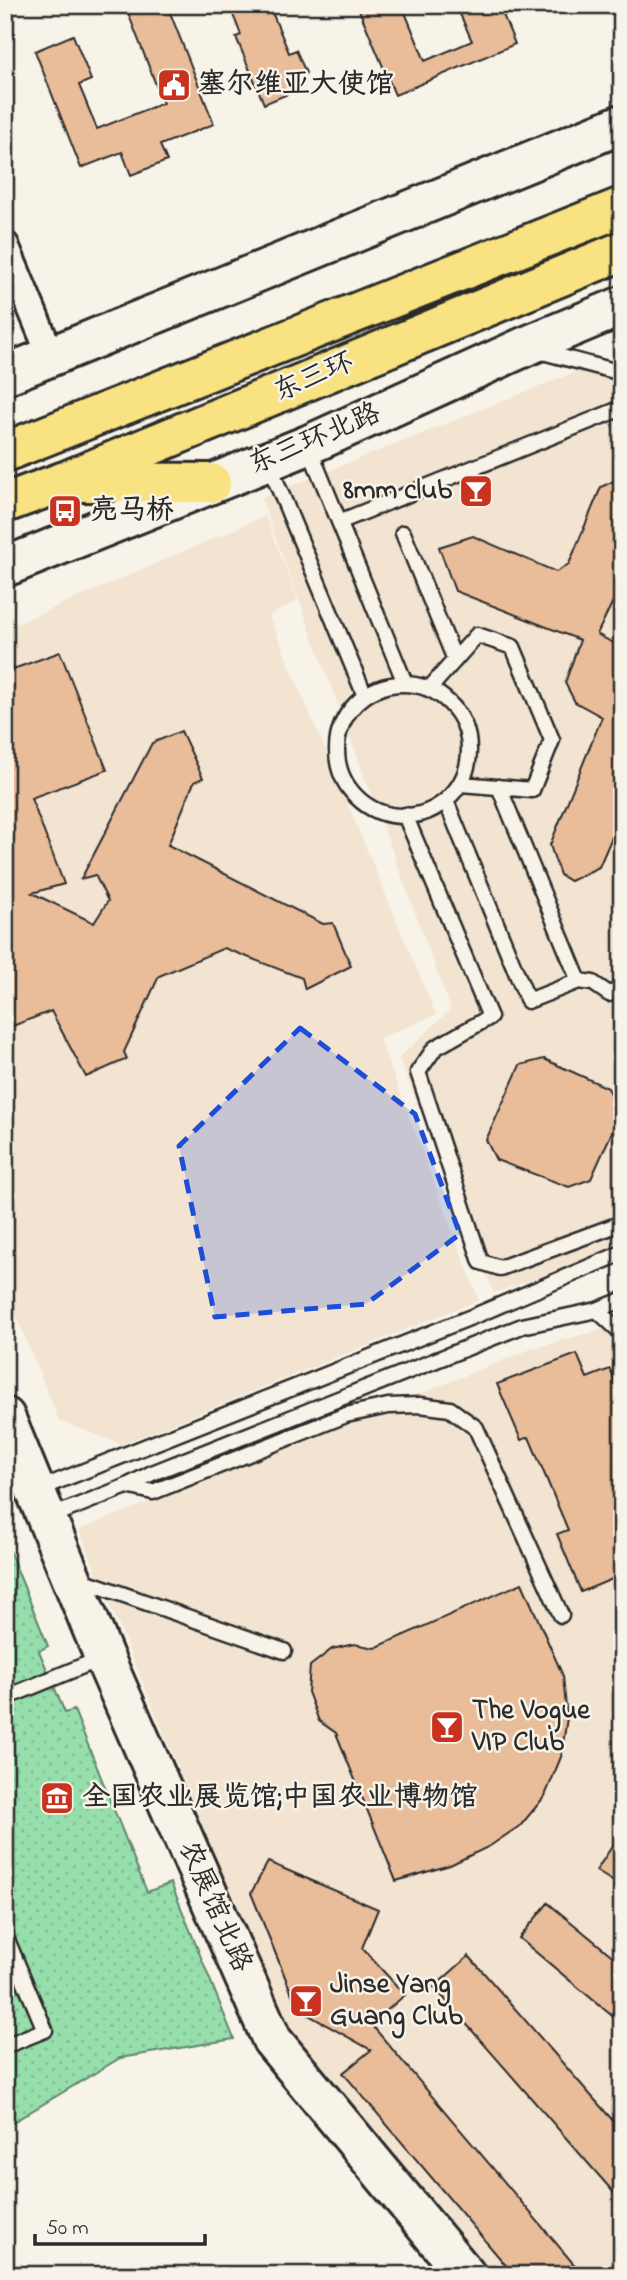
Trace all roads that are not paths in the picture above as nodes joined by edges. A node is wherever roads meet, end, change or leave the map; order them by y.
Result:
1 (622, 124) edge
2 (622, 207) edge
3 (5, 245) edge
4 (622, 251) edge
5 (622, 306) edge
6 (524, 347) junction
7 (51, 356) junction
8 (622, 373) edge
9 (5, 374) edge
10 (622, 408) edge
11 (308, 445) junction
12 (5, 452) edge
13 (268, 460) junction
14 (65, 481) junction
15 (211, 483) junction
16 (5, 503) edge
17 (339, 522) junction
18 (403, 533) dead end
19 (5, 567) edge
20 (455, 660) junction
21 (405, 683) junction
22 (429, 689) junction
23 (365, 696) junction
24 (461, 784) junction
25 (499, 787) junction
26 (446, 801) junction
27 (405, 815) junction
28 (579, 981) junction
29 (622, 989) edge
30 (622, 1223) edge
31 (622, 1253) edge
32 (622, 1300) edge
33 (597, 1310) junction
34 (622, 1333) edge
35 (5, 1417) edge
36 (143, 1448) junction
37 (152, 1473) junction
38 (127, 1486) junction
39 (41, 1504) junction
40 (71, 1577) junction
41 (561, 1615) dead end
42 (284, 1651) dead end
43 (104, 1657) junction
44 (5, 1698) edge
45 (5, 1935) edge
46 (5, 2046) edge
47 (466, 2275) edge

1 - 7 street
2 - 12 highway, 东三环
3 - 7 street
4 - 14 highway, 东三环
5 - 6 street, 东三环北路
6 - 8 lane
6 - 11 street, 东三环北路
7 - 9 street
10 - 17 lane
11 - 13 street, 东三环北路
11 - 17 lane
13 - 15 street, 东三环北路
13 - 23 lane
14 - 15 highway
14 - 16 highway, 东三环
15 - 19 street, 东三环北路
17 - 21 lane
18 - 20 lane
20 - 22 lane
20 - 25 lane
21 - 22 lane
21 - 23 lane
22 - 24 lane
23 - 27 lane
24 - 25 lane
24 - 26 lane
25 - 28 lane
26 - 27 lane
26 - 28 lane
27 - 30 lane
28 - 29 lane
31 - 36 lane
32 - 33 lane
33 - 34 lane
33 - 37 lane
35 - 39 street, 农展馆北路
36 - 37 lane
36 - 39 lane
37 - 38 lane
38 - 39 lane
38 - 41 lane
39 - 40 street, 农展馆北路
40 - 42 lane
40 - 43 street, 农展馆北路
43 - 44 lane
43 - 47 street, 农展馆北路
45 - 46 lane

